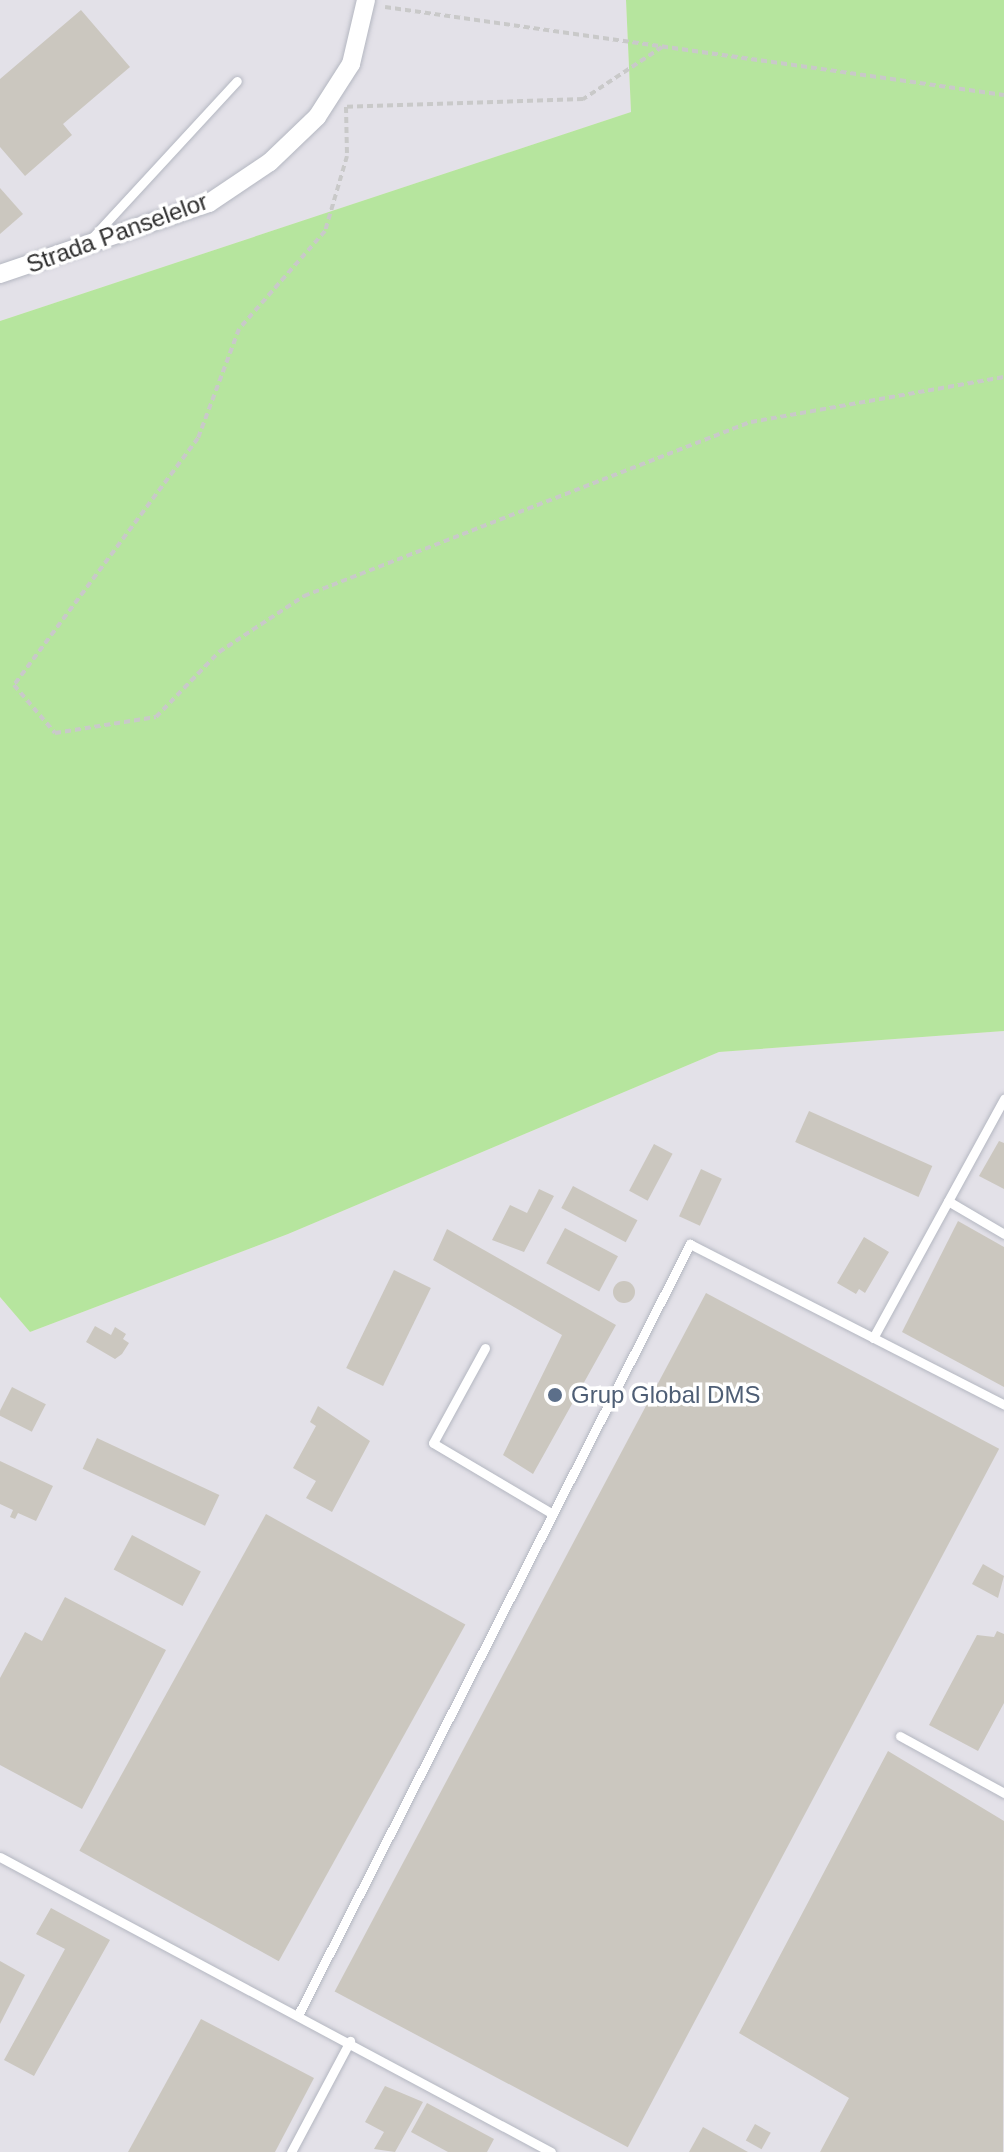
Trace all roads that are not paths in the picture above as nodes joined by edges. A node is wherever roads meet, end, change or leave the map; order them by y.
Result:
1 (366, 2) edge
2 (237, 81) dead end
3 (83, 247) junction
4 (0, 274) edge
5 (1004, 1099) edge
6 (948, 1201) junction
7 (1004, 1234) edge
8 (873, 1338) junction
9 (485, 1348) dead end
10 (1004, 1405) edge
11 (553, 1514) junction
12 (900, 1736) dead end
13 (1004, 1793) edge
14 (0, 1857) edge
15 (299, 2013) junction
16 (350, 2041) junction
17 (291, 2152) edge
18 (551, 2152) edge

1 - 3 street, Strada Panselelor
2 - 3 lane
3 - 4 street, Strada Panselelor
5 - 6 lane
6 - 7 lane
6 - 8 lane
8 - 10 lane
8 - 11 lane
9 - 11 lane
11 - 15 lane
12 - 13 lane
14 - 15 lane
15 - 16 lane
16 - 17 lane
16 - 18 lane

